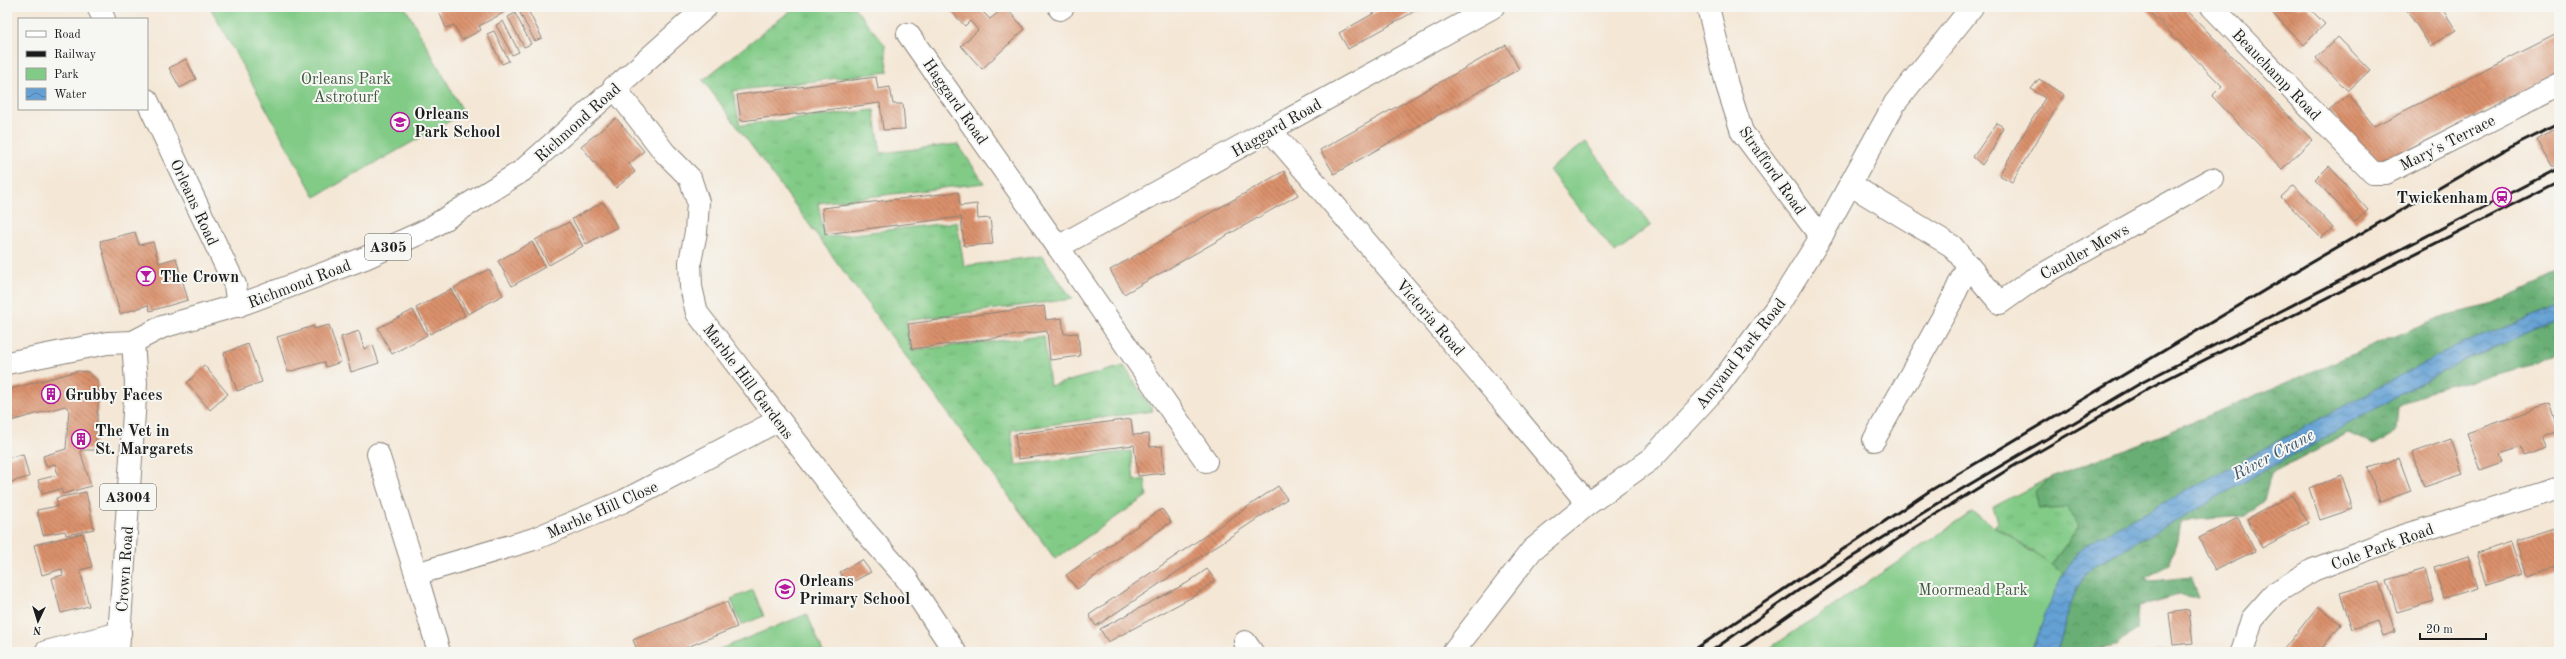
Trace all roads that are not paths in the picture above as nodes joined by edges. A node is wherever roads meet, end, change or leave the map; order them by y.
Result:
1 (98, 7) edge
2 (706, 7) edge
3 (1493, 7) edge
4 (1708, 7) edge
5 (1972, 7) edge
6 (2212, 7) edge
7 (104, 18) edge
8 (908, 34) dead end
9 (2559, 85) edge
10 (614, 88) junction
11 (148, 102) edge
12 (1271, 131) junction
13 (2342, 140) joint
14 (2212, 179) dead end
15 (1851, 185) junction
16 (1821, 237) junction
17 (1058, 247) junction
18 (1968, 266) junction
19 (238, 306) junction
20 (133, 342) junction
21 (7, 363) edge
22 (779, 420) junction
23 (1874, 440) dead end
24 (378, 454) dead end
25 (1206, 462) dead end
26 (2559, 488) edge
27 (1588, 504) junction
28 (416, 574) junction
29 (119, 642) edge
30 (46, 652) edge
31 (439, 652) edge
32 (955, 652) edge
33 (1454, 652) edge
34 (2242, 652) edge

1 - 7 street
2 - 10 street, Richmond Road / A305
3 - 12 street, Haggard Road
4 - 16 street, Strafford Road
5 - 15 street, Amyand Park Road
6 - 13 street, Beauchamp Road
8 - 17 street, Haggard Road
9 - 13 street, Mary's Terrace
10 - 19 street, Richmond Road / A305
10 - 22 street, Marble Hill Gardens
11 - 19 street, Orleans Road
12 - 17 street, Haggard Road
12 - 27 street, Victoria Road
14 - 18 street, Candler Mews
15 - 16 street, Amyand Park Road
15 - 18 street, Candler Mews
16 - 27 street, Amyand Park Road
17 - 25 street, Haggard Road
18 - 23 street
19 - 20 street, Richmond Road / A305
20 - 21 street, Richmond Road / A305
20 - 29 street, Crown Road / A3004
22 - 28 street, Marble Hill Close
22 - 32 street, Marble Hill Gardens
24 - 28 street
26 - 34 street, Cole Park Road
27 - 33 street, Amyand Park Road
28 - 31 street
29 - 30 street

